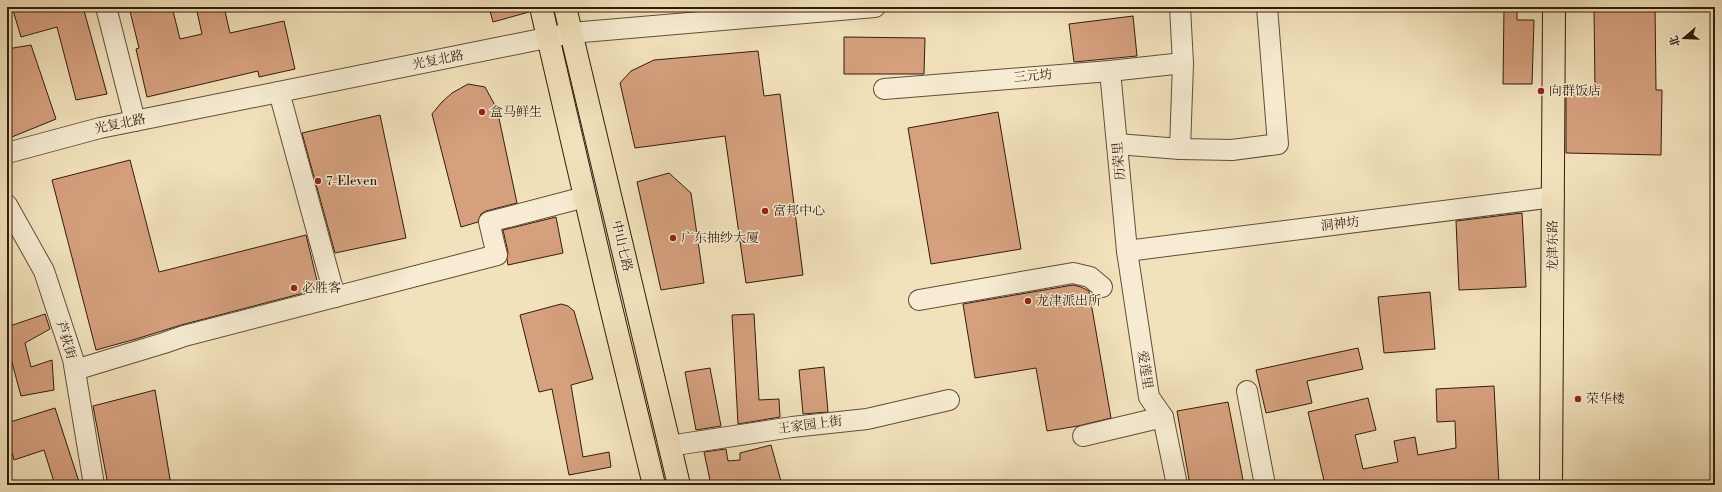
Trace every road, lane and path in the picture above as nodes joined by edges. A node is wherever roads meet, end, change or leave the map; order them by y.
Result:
1 (106, 7) edge
2 (541, 7) edge
3 (565, 7) edge
4 (874, 7) edge
5 (1180, 7) edge
6 (1267, 7) edge
7 (1554, 7) edge
8 (571, 33) junction
9 (548, 38) junction
10 (1182, 63) junction
11 (1110, 71) junction
12 (884, 90) dead end
13 (279, 92) junction
14 (135, 121) junction
15 (1117, 144) junction
16 (1180, 149) junction
17 (7, 153) edge
18 (585, 197) junction
19 (1554, 197) junction
20 (7, 205) edge
21 (1127, 251) junction
22 (1102, 287) dead end
23 (335, 296) junction
24 (919, 300) dead end
25 (75, 370) junction
26 (1247, 391) dead end
27 (949, 400) dead end
28 (1163, 417) junction
29 (1083, 436) dead end
30 (670, 446) junction
31 (94, 485) edge
32 (654, 485) edge
33 (679, 485) edge
34 (1177, 485) edge
35 (1265, 485) edge
36 (1551, 485) edge

1 - 14 street
2 - 9 main road, 中山七路
3 - 8 main road, 中山七路
4 - 8 street, 光复北路
5 - 10 street
6 - 16 street
7 - 19 main road, 龙津东路
8 - 9 street, 光复北路
8 - 30 main road, 中山七路
9 - 13 street, 光复北路
9 - 18 main road, 中山七路
10 - 11 street, 三元坊
10 - 16 street
11 - 12 street, 三元坊
11 - 15 street, 历荣里
13 - 14 street, 光复北路
13 - 23 street
14 - 17 street, 光复北路
15 - 16 street
15 - 21 street, 历荣里
18 - 23 street
18 - 32 main road, 中山七路
19 - 21 street, 洞神坊
19 - 36 main road, 龙津东路
20 - 25 street, 芦荻街
21 - 28 street, 爱莲里
22 - 24 street
23 - 25 street
25 - 31 street, 芦荻街
26 - 35 street
27 - 30 street, 王家园上街
28 - 29 street
28 - 34 street, 爱莲里
30 - 33 main road, 中山七路

